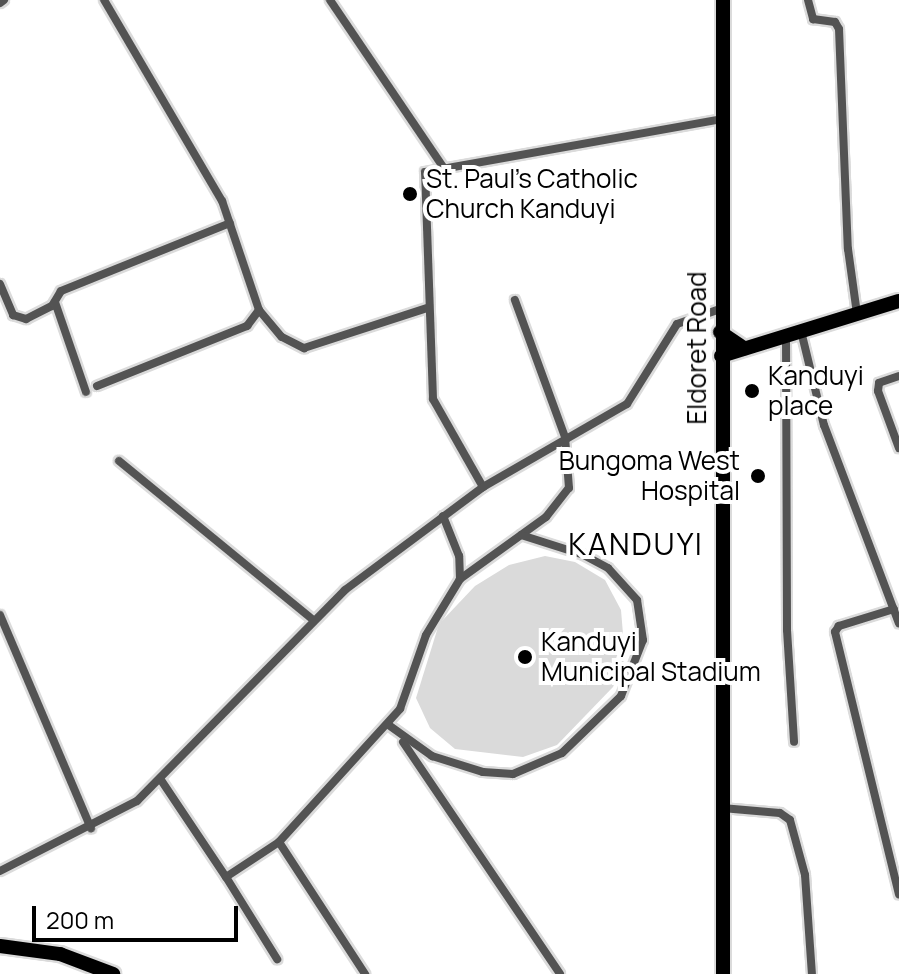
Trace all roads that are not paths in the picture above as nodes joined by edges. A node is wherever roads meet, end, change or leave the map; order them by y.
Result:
1 (104, 0) edge
2 (330, 0) edge
3 (723, 0) edge
4 (808, 0) edge
5 (723, 119) junction
6 (443, 167) junction
7 (230, 223) junction
8 (0, 284) edge
9 (515, 300) dead end
10 (899, 301) edge
11 (55, 302) junction
12 (427, 308) junction
13 (720, 309) junction
14 (259, 310) junction
15 (857, 314) junction
16 (801, 331) junction
17 (720, 332) junction
18 (780, 339) junction
19 (744, 348) junction
20 (721, 360) junction
21 (899, 376) edge
22 (97, 386) dead end
23 (86, 392) dead end
24 (565, 437) junction
25 (899, 448) edge
26 (119, 461) dead end
27 (483, 487) junction
28 (443, 516) junction
29 (521, 535) junction
30 (460, 579) junction
31 (894, 609) junction
32 (0, 615) edge
33 (313, 620) junction
34 (899, 623) edge
35 (390, 726) junction
36 (794, 742) dead end
37 (161, 780) junction
38 (721, 808) junction
39 (91, 828) junction
40 (721, 840) junction
41 (279, 842) junction
42 (0, 871) edge
43 (226, 877) junction
44 (899, 894) edge
45 (0, 946) edge
46 (277, 959) dead end
47 (113, 974) edge
48 (365, 974) edge
49 (560, 974) edge
50 (716, 974) edge
51 (723, 974) edge
52 (812, 974) edge

1 - 7 street
2 - 6 street
3 - 5 main road, Eldoret Road
4 - 15 street
5 - 6 street
5 - 13 main road, Eldoret Road
6 - 12 street
7 - 11 street
7 - 14 street
8 - 11 street
9 - 24 street
10 - 15 main road
11 - 23 street
12 - 14 street
12 - 27 street
13 - 17 main road, Eldoret Road
13 - 24 street
14 - 22 street
15 - 16 main road
16 - 18 main road
16 - 31 street
17 - 19 main road
17 - 20 main road, Eldoret Road
18 - 19 main road
18 - 20 main road
18 - 36 street
19 - 20 main road
20 - 38 main road, Eldoret Road
21 - 25 street
24 - 27 street
24 - 29 street
26 - 33 street
27 - 28 street
28 - 30 street
28 - 33 street
29 - 30 street
29 - 35 street
30 - 35 street
31 - 34 street
31 - 44 street
32 - 39 street
33 - 37 street
35 - 41 street
35 - 49 street
37 - 39 street
37 - 43 street
38 - 40 main road, Eldoret Road
38 - 52 street
39 - 42 street
40 - 50 main road, Eldoret Road
40 - 51 main road, Eldoret Road
41 - 43 street
41 - 48 street
43 - 46 street
45 - 47 main road

